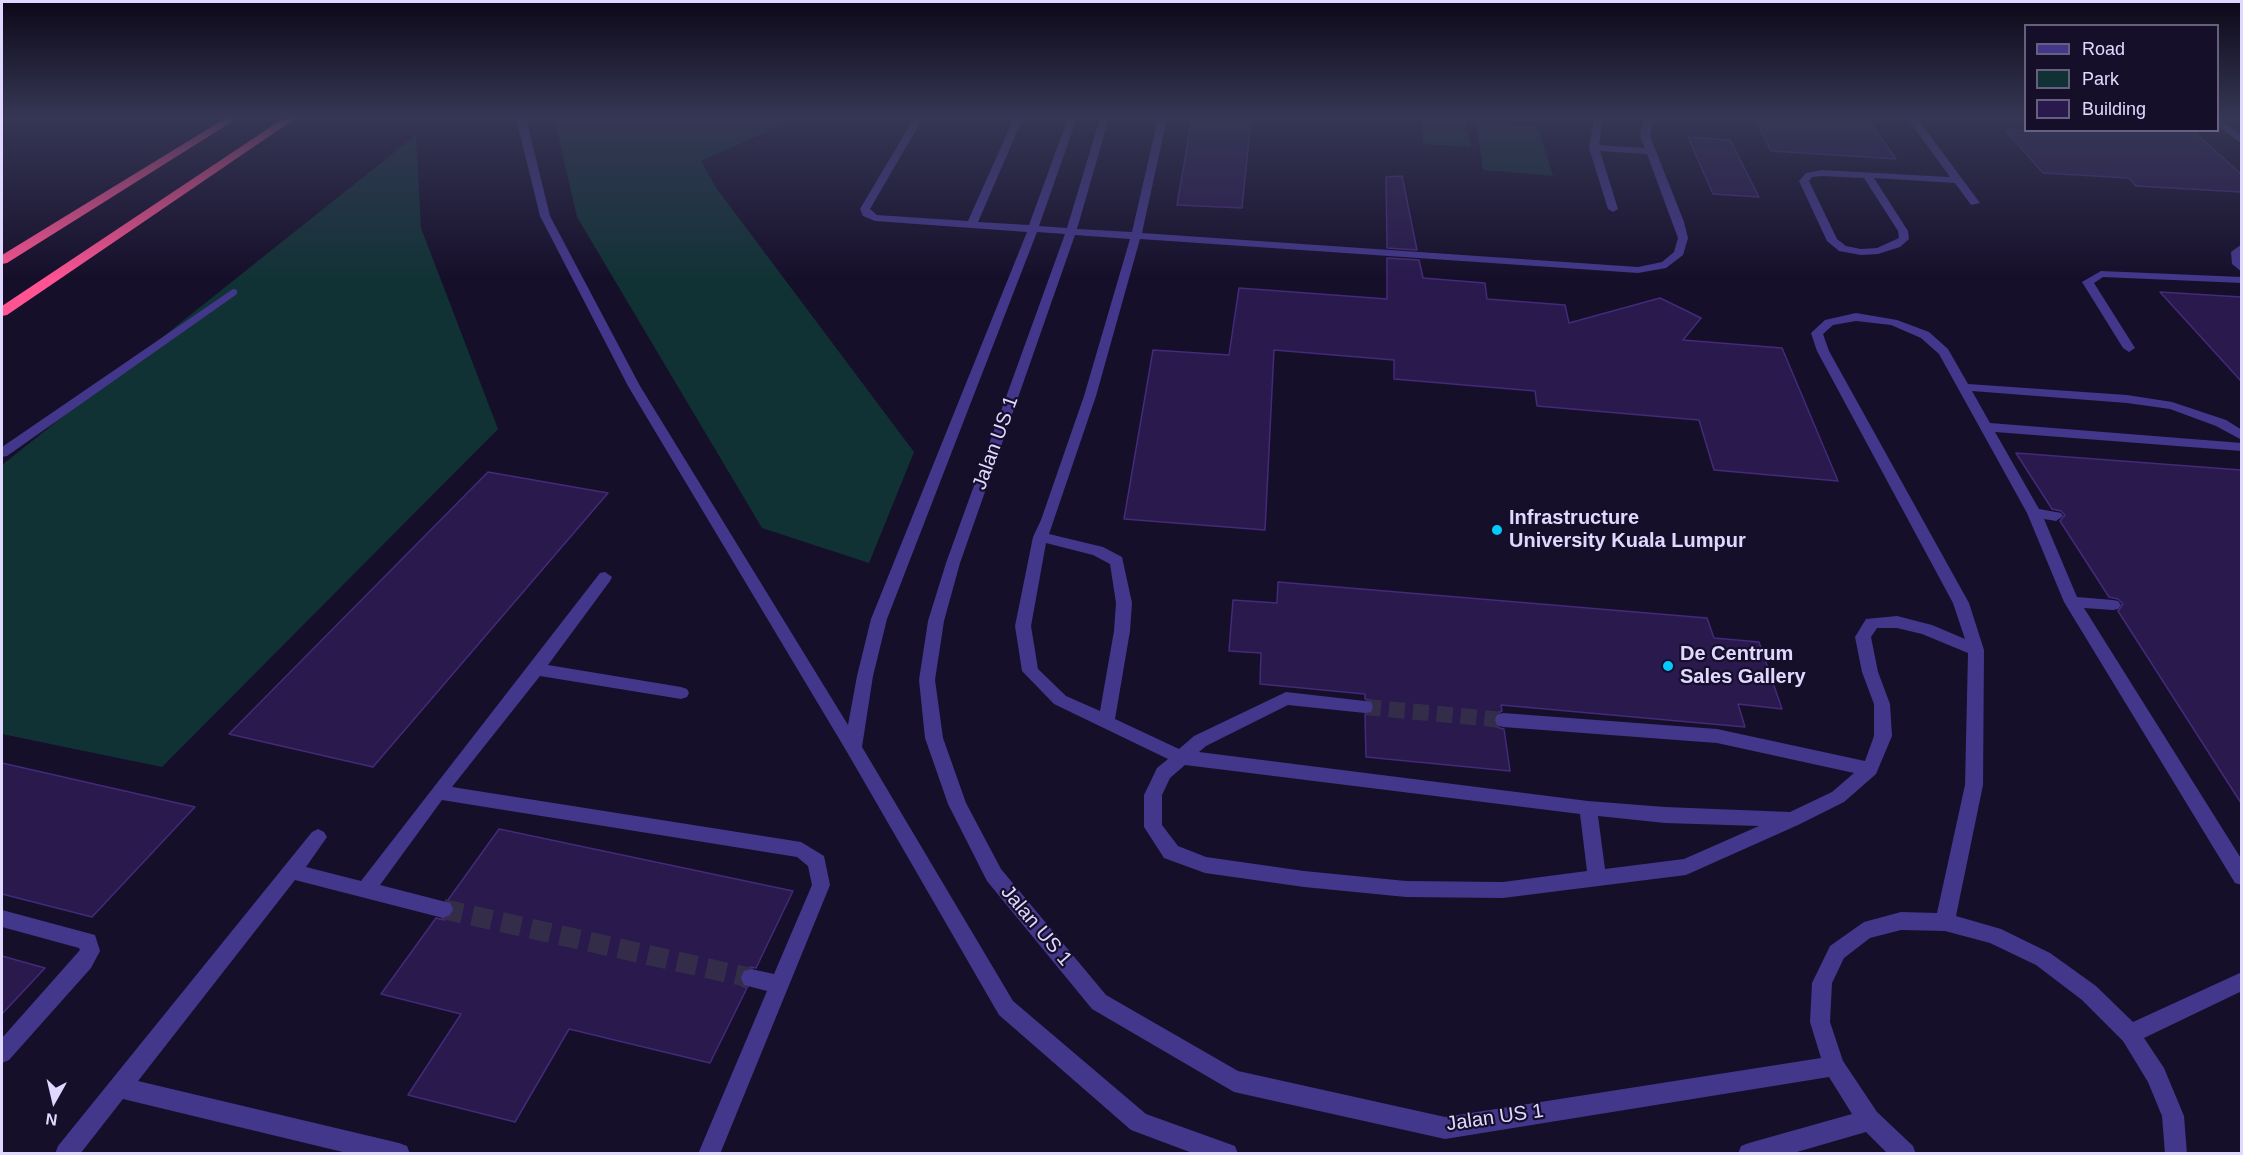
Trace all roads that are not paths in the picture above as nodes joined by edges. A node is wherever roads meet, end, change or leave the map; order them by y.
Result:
1 (145, 172) edge
2 (211, 172) edge
3 (534, 172) edge
4 (887, 172) edge
5 (995, 172) edge
6 (1054, 172) edge
7 (1089, 172) edge
8 (1151, 172) edge
9 (1601, 172) edge
10 (1659, 172) edge
11 (1952, 172) edge
12 (1867, 175) junction
13 (1958, 180) junction
14 (1975, 203) dead end
15 (1613, 209) dead end
16 (971, 226) junction
17 (1033, 229) junction
18 (1071, 231) junction
19 (1136, 236) junction
20 (2241, 247) edge
21 (2, 260) edge
22 (2241, 269) edge
23 (2241, 280) edge
24 (233, 292) dead end
25 (2, 312) edge
26 (2129, 348) dead end
27 (1964, 387) junction
28 (1986, 428) junction
29 (2241, 436) edge
30 (2241, 447) edge
31 (2, 453) edge
32 (2034, 513) junction
33 (2056, 516) dead end
34 (1040, 537) junction
35 (605, 577) dead end
36 (2072, 602) junction
37 (2113, 605) dead end
38 (1976, 650) junction
39 (536, 669) junction
40 (681, 693) dead end
41 (1365, 708) tunnel mouth
42 (1503, 720) tunnel mouth
43 (1106, 722) junction
44 (853, 747) junction
45 (1180, 757) junction
46 (1870, 770) junction
47 (438, 792) junction
48 (1588, 808) junction
49 (1792, 820) junction
50 (318, 837) dead end
51 (291, 871) junction
52 (2241, 877) edge
53 (1597, 879) junction
54 (366, 890) junction
55 (442, 909) tunnel mouth
56 (2, 919) edge
57 (1945, 922) junction
58 (751, 978) tunnel mouth
59 (2241, 981) edge
60 (780, 985) junction
61 (2130, 1034) junction
62 (2, 1053) edge
63 (1834, 1066) junction
64 (119, 1087) junction
65 (1869, 1120) junction
66 (66, 1154) edge
67 (399, 1154) edge
68 (709, 1154) edge
69 (1227, 1154) edge
70 (1749, 1154) edge
71 (1905, 1154) edge
72 (2176, 1154) edge

1 - 21 highway
2 - 25 highway
3 - 44 street
4 - 16 street
5 - 16 street
6 - 17 street
7 - 18 street, Jalan US 1
8 - 19 street
9 - 15 street
10 - 19 street
11 - 13 street
12 - 12 street
12 - 13 street
13 - 14 street
16 - 17 street
17 - 18 street
17 - 44 street
18 - 19 street
18 - 63 street, Jalan US 1
19 - 34 street
20 - 22 street
23 - 26 street
24 - 31 street
27 - 28 street
27 - 29 street
27 - 38 street
28 - 30 street
28 - 32 street
32 - 33 street
32 - 36 street
34 - 43 street
34 - 43 street
35 - 39 street
36 - 37 street
36 - 52 street
38 - 46 street
38 - 57 street
39 - 40 street
39 - 47 street
41 - 45 street
42 - 46 street
43 - 45 street
44 - 69 street
45 - 48 street
45 - 53 street
46 - 49 street
47 - 54 street
47 - 60 street
48 - 49 street
48 - 53 street
49 - 53 street
50 - 51 street
51 - 54 street
51 - 64 street
54 - 55 street
56 - 62 street
57 - 61 street
57 - 63 street
58 - 60 street
59 - 61 street
60 - 68 street
61 - 72 street
63 - 65 street
64 - 66 street
64 - 67 street
65 - 70 street
65 - 71 street

